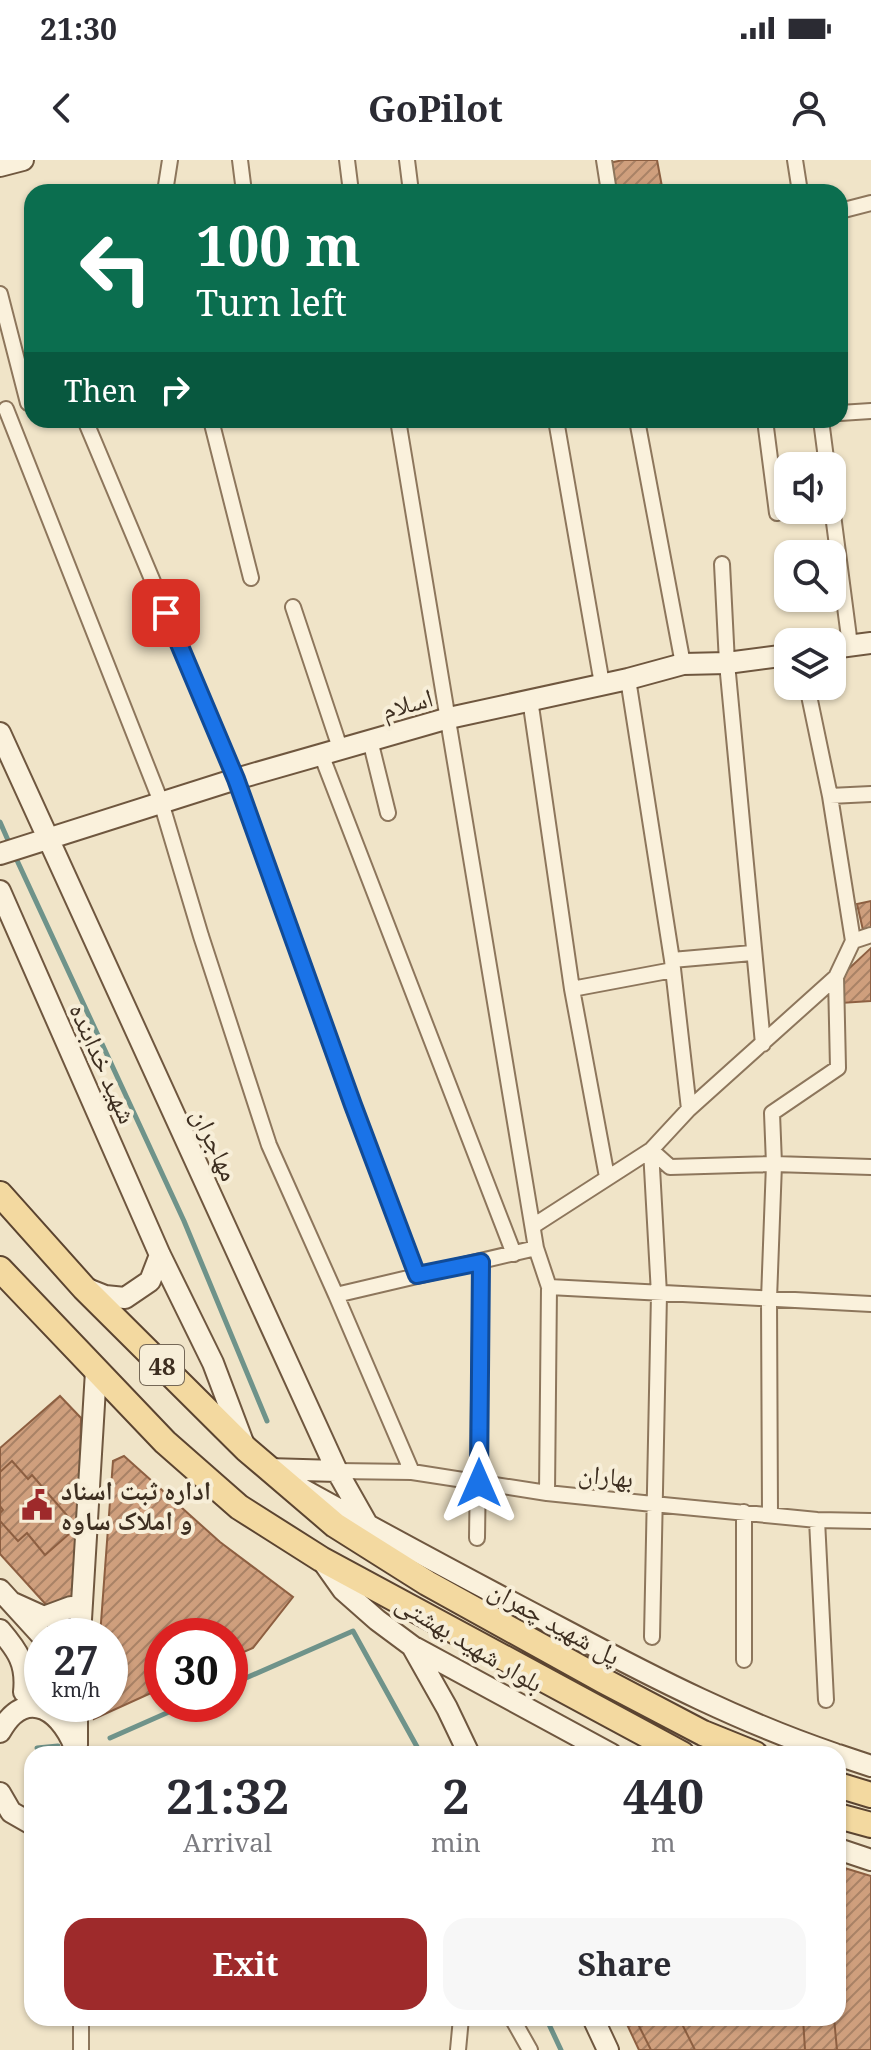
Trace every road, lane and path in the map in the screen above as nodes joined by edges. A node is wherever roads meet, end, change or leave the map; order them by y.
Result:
1 (23, 160) edge
2 (170, 160) edge
3 (240, 160) edge
4 (347, 160) edge
5 (407, 160) edge
6 (604, 160) edge
7 (795, 160) edge
8 (0, 166) edge
9 (166, 184) edge
10 (243, 184) edge
11 (350, 184) edge
12 (410, 184) edge
13 (608, 184) edge
14 (799, 184) edge
15 (871, 203) edge
16 (848, 209) edge
17 (0, 294) edge
18 (24, 381) edge
19 (24, 404) edge
20 (3, 409) edge
21 (871, 411) edge
22 (848, 412) edge
23 (88, 428) edge
24 (213, 428) edge
25 (399, 428) edge
26 (557, 428) edge
27 (639, 428) edge
28 (766, 428) edge
29 (822, 428) edge
30 (825, 452) edge
31 (774, 490) edge
32 (835, 524) edge
33 (722, 564) dead end
34 (251, 578) dead end
35 (293, 607) dead end
36 (858, 646) edge
37 (774, 657) edge
38 (727, 663) junction
39 (683, 664) junction
40 (628, 679) junction
41 (602, 684) junction
42 (530, 699) junction
43 (810, 700) edge
44 (449, 718) junction
45 (0, 733) edge
46 (370, 740) junction
47 (330, 751) junction
48 (236, 779) junction
49 (871, 794) edge
50 (830, 796) junction
51 (161, 802) junction
52 (388, 813) dead end
53 (48, 838) junction
54 (0, 854) edge
55 (0, 891) edge
56 (871, 935) edge
57 (853, 941) junction
58 (752, 953) junction
59 (672, 965) junction
60 (836, 977) junction
61 (572, 989) junction
62 (763, 1044) junction
63 (689, 1109) junction
64 (651, 1150) junction
65 (774, 1164) junction
66 (871, 1167) edge
67 (607, 1177) junction
68 (0, 1194) edge
69 (533, 1226) junction
70 (536, 1248) junction
71 (514, 1254) junction
72 (160, 1255) junction
73 (481, 1262) junction
74 (0, 1269) edge
75 (417, 1275) junction
76 (549, 1287) junction
77 (84, 1288) junction
78 (12, 1294) edge
79 (659, 1294) junction
80 (336, 1295) junction
81 (769, 1299) junction
82 (871, 1304) edge
83 (96, 1371) junction
84 (246, 1449) junction
85 (268, 1469) junction
86 (337, 1471) junction
87 (412, 1472) junction
88 (479, 1483) junction
89 (547, 1493) junction
90 (653, 1504) junction
91 (744, 1512) junction
92 (770, 1515) junction
93 (817, 1520) junction
94 (871, 1521) edge
95 (367, 1524) junction
96 (335, 1525) joint
97 (477, 1538) dead end
98 (321, 1559) junction
99 (84, 1583) junction
100 (6, 1597) edge
101 (71, 1607) junction
102 (25, 1618) edge
103 (65, 1618) edge
104 (81, 1618) edge
105 (0, 1630) edge
106 (652, 1637) dead end
107 (412, 1646) junction
108 (744, 1660) dead end
109 (24, 1664) edge
110 (24, 1692) edge
111 (826, 1700) dead end
112 (77, 1722) edge
113 (4, 1724) edge
114 (74, 1746) edge
115 (77, 1746) edge
116 (465, 1746) edge
117 (596, 1746) edge
118 (667, 1746) edge
119 (735, 1746) edge
120 (815, 1746) edge
121 (846, 1757) edge
122 (871, 1766) edge
123 (846, 1787) edge
124 (871, 1795) edge
125 (3, 1798) edge
126 (24, 1817) edge
127 (846, 1818) edge
128 (24, 1825) edge
129 (871, 1825) edge
130 (846, 1852) edge
131 (871, 1860) edge
132 (81, 2026) edge
133 (460, 2026) edge
134 (516, 2026) edge
135 (597, 2026) edge
136 (81, 2050) edge
137 (458, 2050) edge
138 (530, 2050) edge
139 (608, 2050) edge

1 - 8 street
2 - 9 street
3 - 10 street
4 - 11 street
5 - 12 street
6 - 13 street
7 - 14 street
15 - 16 street
17 - 18 street
19 - 20 street
20 - 51 street
21 - 22 street
23 - 48 street
24 - 34 street
25 - 44 street
26 - 41 street
27 - 39 street
28 - 31 street
29 - 30 street
32 - 36 street
33 - 38 street
35 - 47 street
37 - 38 street, اسلام
38 - 39 street, اسلام
38 - 58 street
39 - 40 street, اسلام
40 - 41 street, اسلام
40 - 59 street
41 - 42 street, اسلام
42 - 44 street, اسلام
42 - 61 street
43 - 50 street
44 - 46 street, اسلام
44 - 69 street
45 - 53 street, مهاجران
46 - 47 street, اسلام
46 - 52 street
47 - 48 street, اسلام
47 - 71 street
48 - 51 street, اسلام
48 - 75 street
49 - 50 street
50 - 57 street
51 - 53 street, اسلام
51 - 80 street
53 - 54 street, اسلام
53 - 86 street, مهاجران
55 - 72 street, شهید خدابنده
56 - 57 street
57 - 60 street
58 - 59 street
58 - 62 street
59 - 61 street
59 - 63 street
60 - 62 street
60 - 65 street
61 - 67 street
62 - 63 street
63 - 64 street
64 - 65 street
64 - 67 street
64 - 79 street
65 - 66 street
65 - 81 street
67 - 69 street
68 - 77 main road, بلوار شهید بهشتی / 48
69 - 70 street
70 - 71 street
70 - 76 street
71 - 73 street
72 - 77 street
72 - 84 street, شهید خدابنده
73 - 75 street
73 - 88 street
74 - 78 main road, بلوار شهید بهشتی / 48
75 - 80 street
76 - 79 street
76 - 89 street
77 - 84 main road, بلوار شهید بهشتی / 48
78 - 83 main road, بلوار شهید بهشتی / 48
79 - 81 street
79 - 90 street
80 - 87 street
81 - 82 street
81 - 92 street
83 - 98 main road, بلوار شهید بهشتی / 48
83 - 99 street
84 - 85 main road, بلوار شهید بهشتی / 48
85 - 86 street
85 - 95 street, بلوار شهید بهشتی
85 - 96 main road, بلوار شهید بهشتی / 48
86 - 87 street, بهاران
86 - 95 street, مهاجران
87 - 88 street, بهاران
88 - 89 street, بهاران
88 - 97 street
89 - 90 street, بهاران
90 - 91 street, بهاران
90 - 106 street
91 - 92 street, بهاران
91 - 108 street
92 - 93 street, بهاران
93 - 94 street, بهاران
93 - 111 street
95 - 120 street, بلوار شهید بهشتی
96 - 119 main road, پل شهید چمران / 48
98 - 107 street, بلوار شهید بهشتی
98 - 118 main road, 48
99 - 101 street
99 - 104 street
100 - 101 street
100 - 102 street
101 - 103 street
105 - 109 street
107 - 116 street
107 - 117 street, بلوار شهید بهشتی
110 - 113 street
112 - 115 street
113 - 114 street
121 - 122 street, بلوار شهید بهشتی
123 - 124 main road
125 - 126 street
125 - 128 street
127 - 129 main road
130 - 131 street
132 - 136 street
133 - 137 street
134 - 138 street
135 - 139 street

